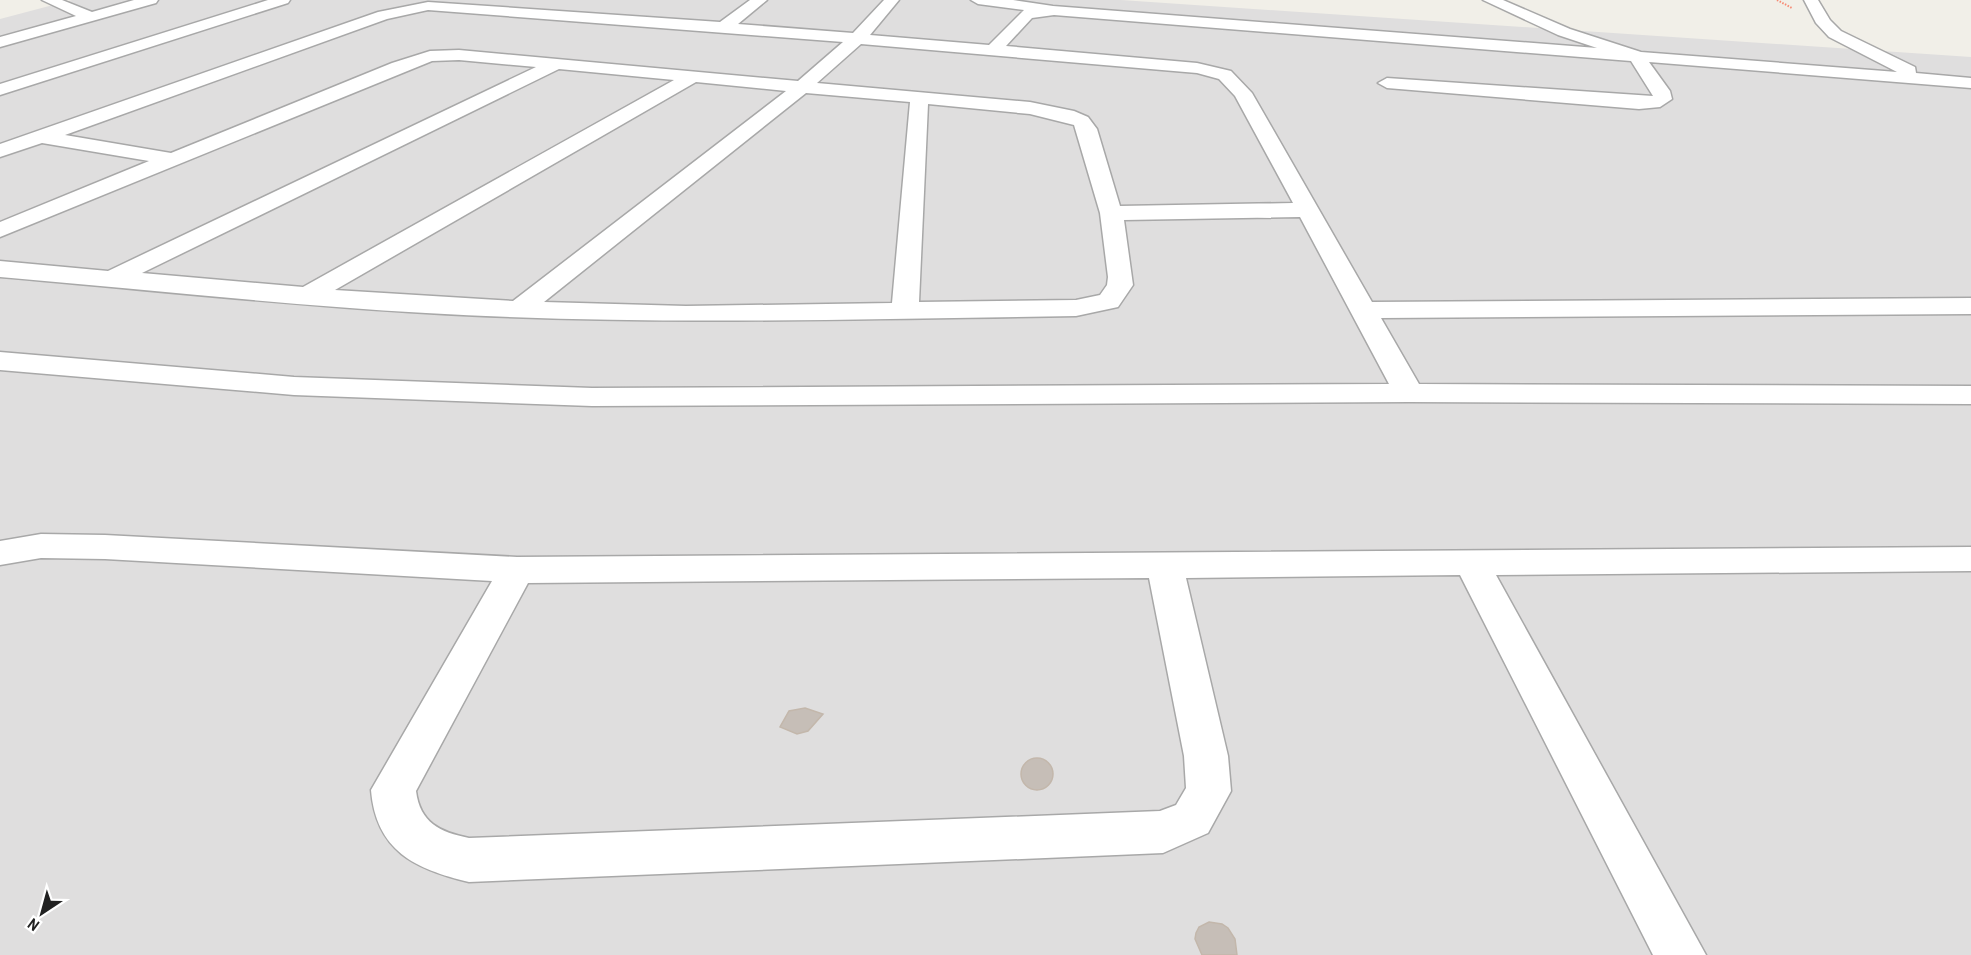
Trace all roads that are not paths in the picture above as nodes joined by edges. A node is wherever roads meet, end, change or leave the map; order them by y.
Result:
1 (49, 0) edge
2 (151, 0) edge
3 (283, 0) edge
4 (760, 0) edge
5 (892, 0) edge
6 (978, 0) edge
7 (1490, 0) edge
8 (1811, 0) edge
9 (1054, 10) junction
10 (92, 16) junction
11 (723, 27) junction
12 (48, 29) junction
13 (83, 35) dead end
14 (858, 38) junction
15 (107, 39) dead end
16 (0, 42) edge
17 (142, 44) junction
18 (993, 51) junction
19 (1635, 54) junction
20 (557, 64) junction
21 (691, 78) junction
22 (1924, 79) junction
23 (1387, 83) dead end
24 (1971, 83) edge
25 (801, 88) junction
26 (0, 90) edge
27 (919, 99) junction
28 (0, 128) edge
29 (41, 137) junction
30 (0, 151) edge
31 (172, 159) junction
32 (1306, 210) junction
33 (1111, 213) junction
34 (0, 230) edge
35 (0, 269) edge
36 (113, 278) junction
37 (307, 295) junction
38 (1971, 306) edge
39 (519, 309) junction
40 (1363, 310) junction
41 (905, 312) junction
42 (0, 361) edge
43 (1409, 393) junction
44 (1971, 395) edge
45 (0, 553) edge
46 (1971, 559) edge
47 (1472, 564) junction
48 (1165, 567) junction
49 (517, 570) junction
50 (1680, 955) edge

1 - 10 street
2 - 10 street
3 - 17 street
4 - 11 street
5 - 14 street
6 - 9 street
7 - 19 street
8 - 22 street
9 - 18 street
9 - 19 street
10 - 12 street
11 - 14 street
11 - 29 street
12 - 13 street
12 - 16 street
14 - 18 street
14 - 25 street
15 - 17 street
17 - 26 street
18 - 32 street
19 - 22 street
19 - 23 street
20 - 21 street
20 - 31 street
20 - 36 street
21 - 25 street
21 - 37 street
22 - 24 street
25 - 27 street
25 - 39 street
27 - 33 street
27 - 41 street
28 - 29 street
29 - 30 street
29 - 31 street
31 - 34 street
32 - 33 street
32 - 40 street
33 - 41 street
35 - 36 street
36 - 37 street
37 - 39 street
38 - 40 street
39 - 41 street
40 - 43 street
42 - 43 street
43 - 44 street
45 - 49 street
46 - 47 street
47 - 48 street
47 - 50 street
48 - 49 street
48 - 49 street

